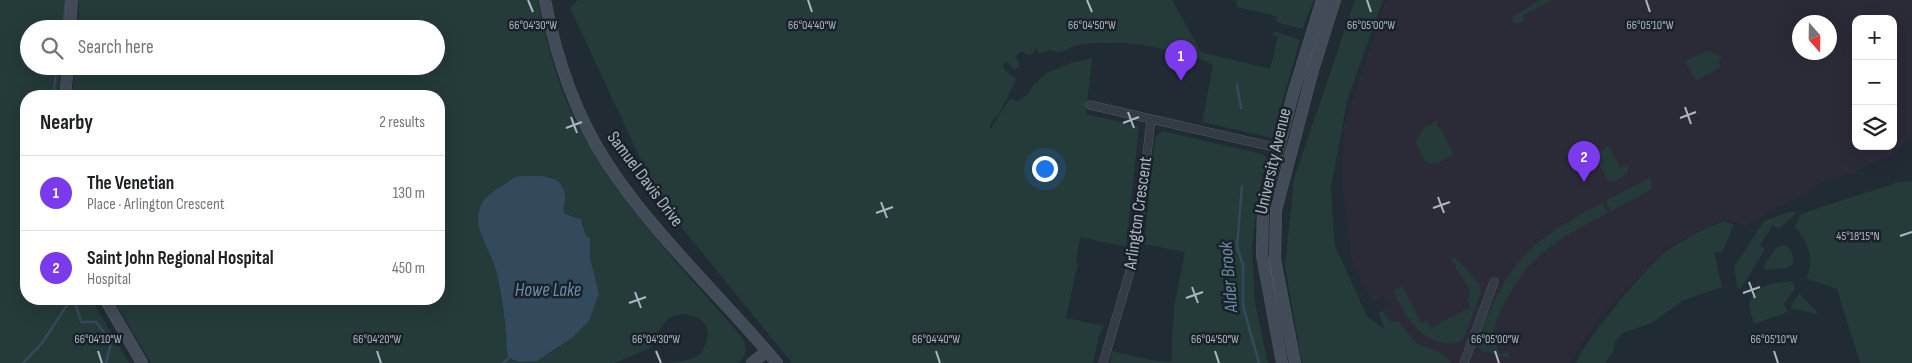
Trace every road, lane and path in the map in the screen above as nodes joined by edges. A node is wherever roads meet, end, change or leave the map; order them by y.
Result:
1 (72, 0) edge
2 (545, 0) edge
3 (1322, 0) edge
4 (1335, 0) edge
5 (71, 20) edge
6 (67, 75) edge
7 (66, 90) edge
8 (1090, 105) dead end
9 (1151, 119) junction
10 (1278, 148) junction
11 (1291, 151) junction
12 (1494, 282) dead end
13 (108, 305) edge
14 (767, 351) junction
15 (142, 363) edge
16 (752, 363) edge
17 (777, 363) edge
18 (1103, 363) edge
19 (1282, 363) edge
20 (1295, 363) edge
21 (1464, 363) edge

1 - 5 main road
2 - 14 main road, Samuel Davis Drive
3 - 10 main road, University Avenue
4 - 11 main road, University Avenue
6 - 7 main road
8 - 9 street
9 - 10 street
9 - 18 street, Arlington Crescent
10 - 11 street
10 - 19 main road, University Avenue
11 - 20 main road, University Avenue
12 - 21 street
13 - 15 main road
14 - 16 main road
14 - 17 main road, Samuel Davis Drive

